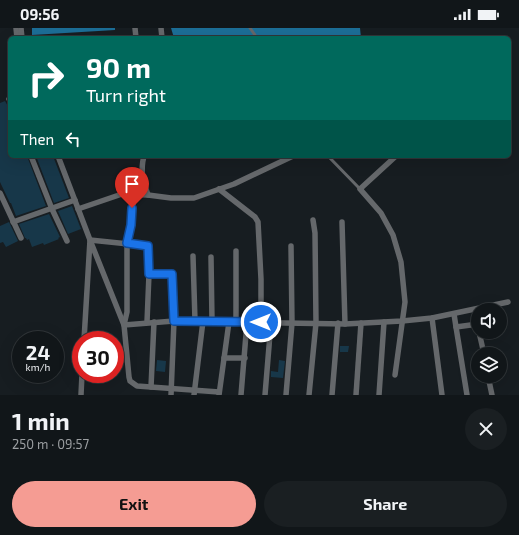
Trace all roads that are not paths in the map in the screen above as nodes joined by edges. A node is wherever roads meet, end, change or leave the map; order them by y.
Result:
1 (32, 158) edge
2 (59, 158) edge
3 (144, 158) edge
4 (289, 158) edge
5 (330, 158) edge
6 (394, 158) edge
7 (219, 189) junction
8 (360, 190) junction
9 (0, 193) edge
10 (134, 194) junction
11 (148, 195) junction
12 (75, 200) junction
13 (52, 209) junction
14 (78, 209) junction
15 (313, 220) dead end
16 (14, 222) junction
17 (342, 222) dead end
18 (21, 238) dead end
19 (90, 240) junction
20 (67, 241) dead end
21 (127, 243) junction
22 (291, 246) dead end
23 (236, 251) dead end
24 (193, 256) dead end
25 (211, 257) dead end
26 (149, 274) junction
27 (508, 302) dead end
28 (504, 303) edge
29 (471, 311) edge
30 (454, 314) junction
31 (432, 318) junction
32 (174, 321) junction
33 (195, 321) junction
34 (203, 321) junction
35 (212, 321) junction
36 (402, 321) junction
37 (147, 322) junction
38 (154, 322) junction
39 (228, 322) junction
40 (236, 322) junction
41 (247, 322) junction
42 (261, 322) junction
43 (271, 322) junction
44 (384, 322) junction
45 (292, 323) junction
46 (316, 323) junction
47 (361, 323) junction
48 (338, 324) junction
49 (345, 324) junction
50 (124, 325) junction
51 (471, 325) edge
52 (456, 326) junction
53 (85, 331) edge
54 (224, 358) junction
55 (245, 358) junction
56 (395, 375) dead end
57 (82, 383) edge
58 (489, 383) edge
59 (151, 387) junction
60 (171, 392) edge
61 (195, 393) edge
62 (219, 394) edge
63 (81, 395) edge
64 (241, 395) edge
65 (265, 395) edge
66 (286, 395) edge
67 (309, 395) edge
68 (332, 395) edge
69 (356, 395) edge
70 (379, 395) edge
71 (442, 395) edge
72 (467, 395) edge
73 (492, 395) edge

1 - 13 street
2 - 12 street
3 - 11 street
4 - 7 street
5 - 8 lane
6 - 8 street
7 - 11 street
7 - 42 street
8 - 36 street
9 - 16 street
10 - 11 street
10 - 14 street
10 - 21 street
12 - 13 street
12 - 14 street
13 - 16 street
13 - 20 street
14 - 19 street
15 - 46 street
16 - 18 street
17 - 49 street
19 - 21 street
19 - 50 street
19 - 53 street
21 - 26 street
21 - 50 street
22 - 45 street
23 - 40 street
24 - 33 street
25 - 35 street
26 - 32 street
26 - 37 street
27 - 28 street
29 - 30 street
30 - 31 street
30 - 52 street
31 - 36 street
31 - 71 street
32 - 33 street
32 - 38 street
32 - 60 street
33 - 34 street
34 - 35 street
34 - 61 street
35 - 39 street
36 - 44 street
36 - 56 street
37 - 38 street
37 - 50 street
38 - 59 street
39 - 40 street
39 - 54 street
40 - 41 street
41 - 42 street
41 - 55 street
42 - 43 street
43 - 45 street
43 - 65 street
44 - 47 street
44 - 70 street
45 - 46 street
45 - 66 street
46 - 48 street
46 - 67 street
47 - 49 street
47 - 69 street
48 - 49 street
48 - 68 street
50 - 59 street
51 - 52 street
52 - 72 street
54 - 55 street
54 - 62 street
55 - 64 street
57 - 63 street
58 - 73 street
59 - 60 street
60 - 61 street
61 - 62 street

